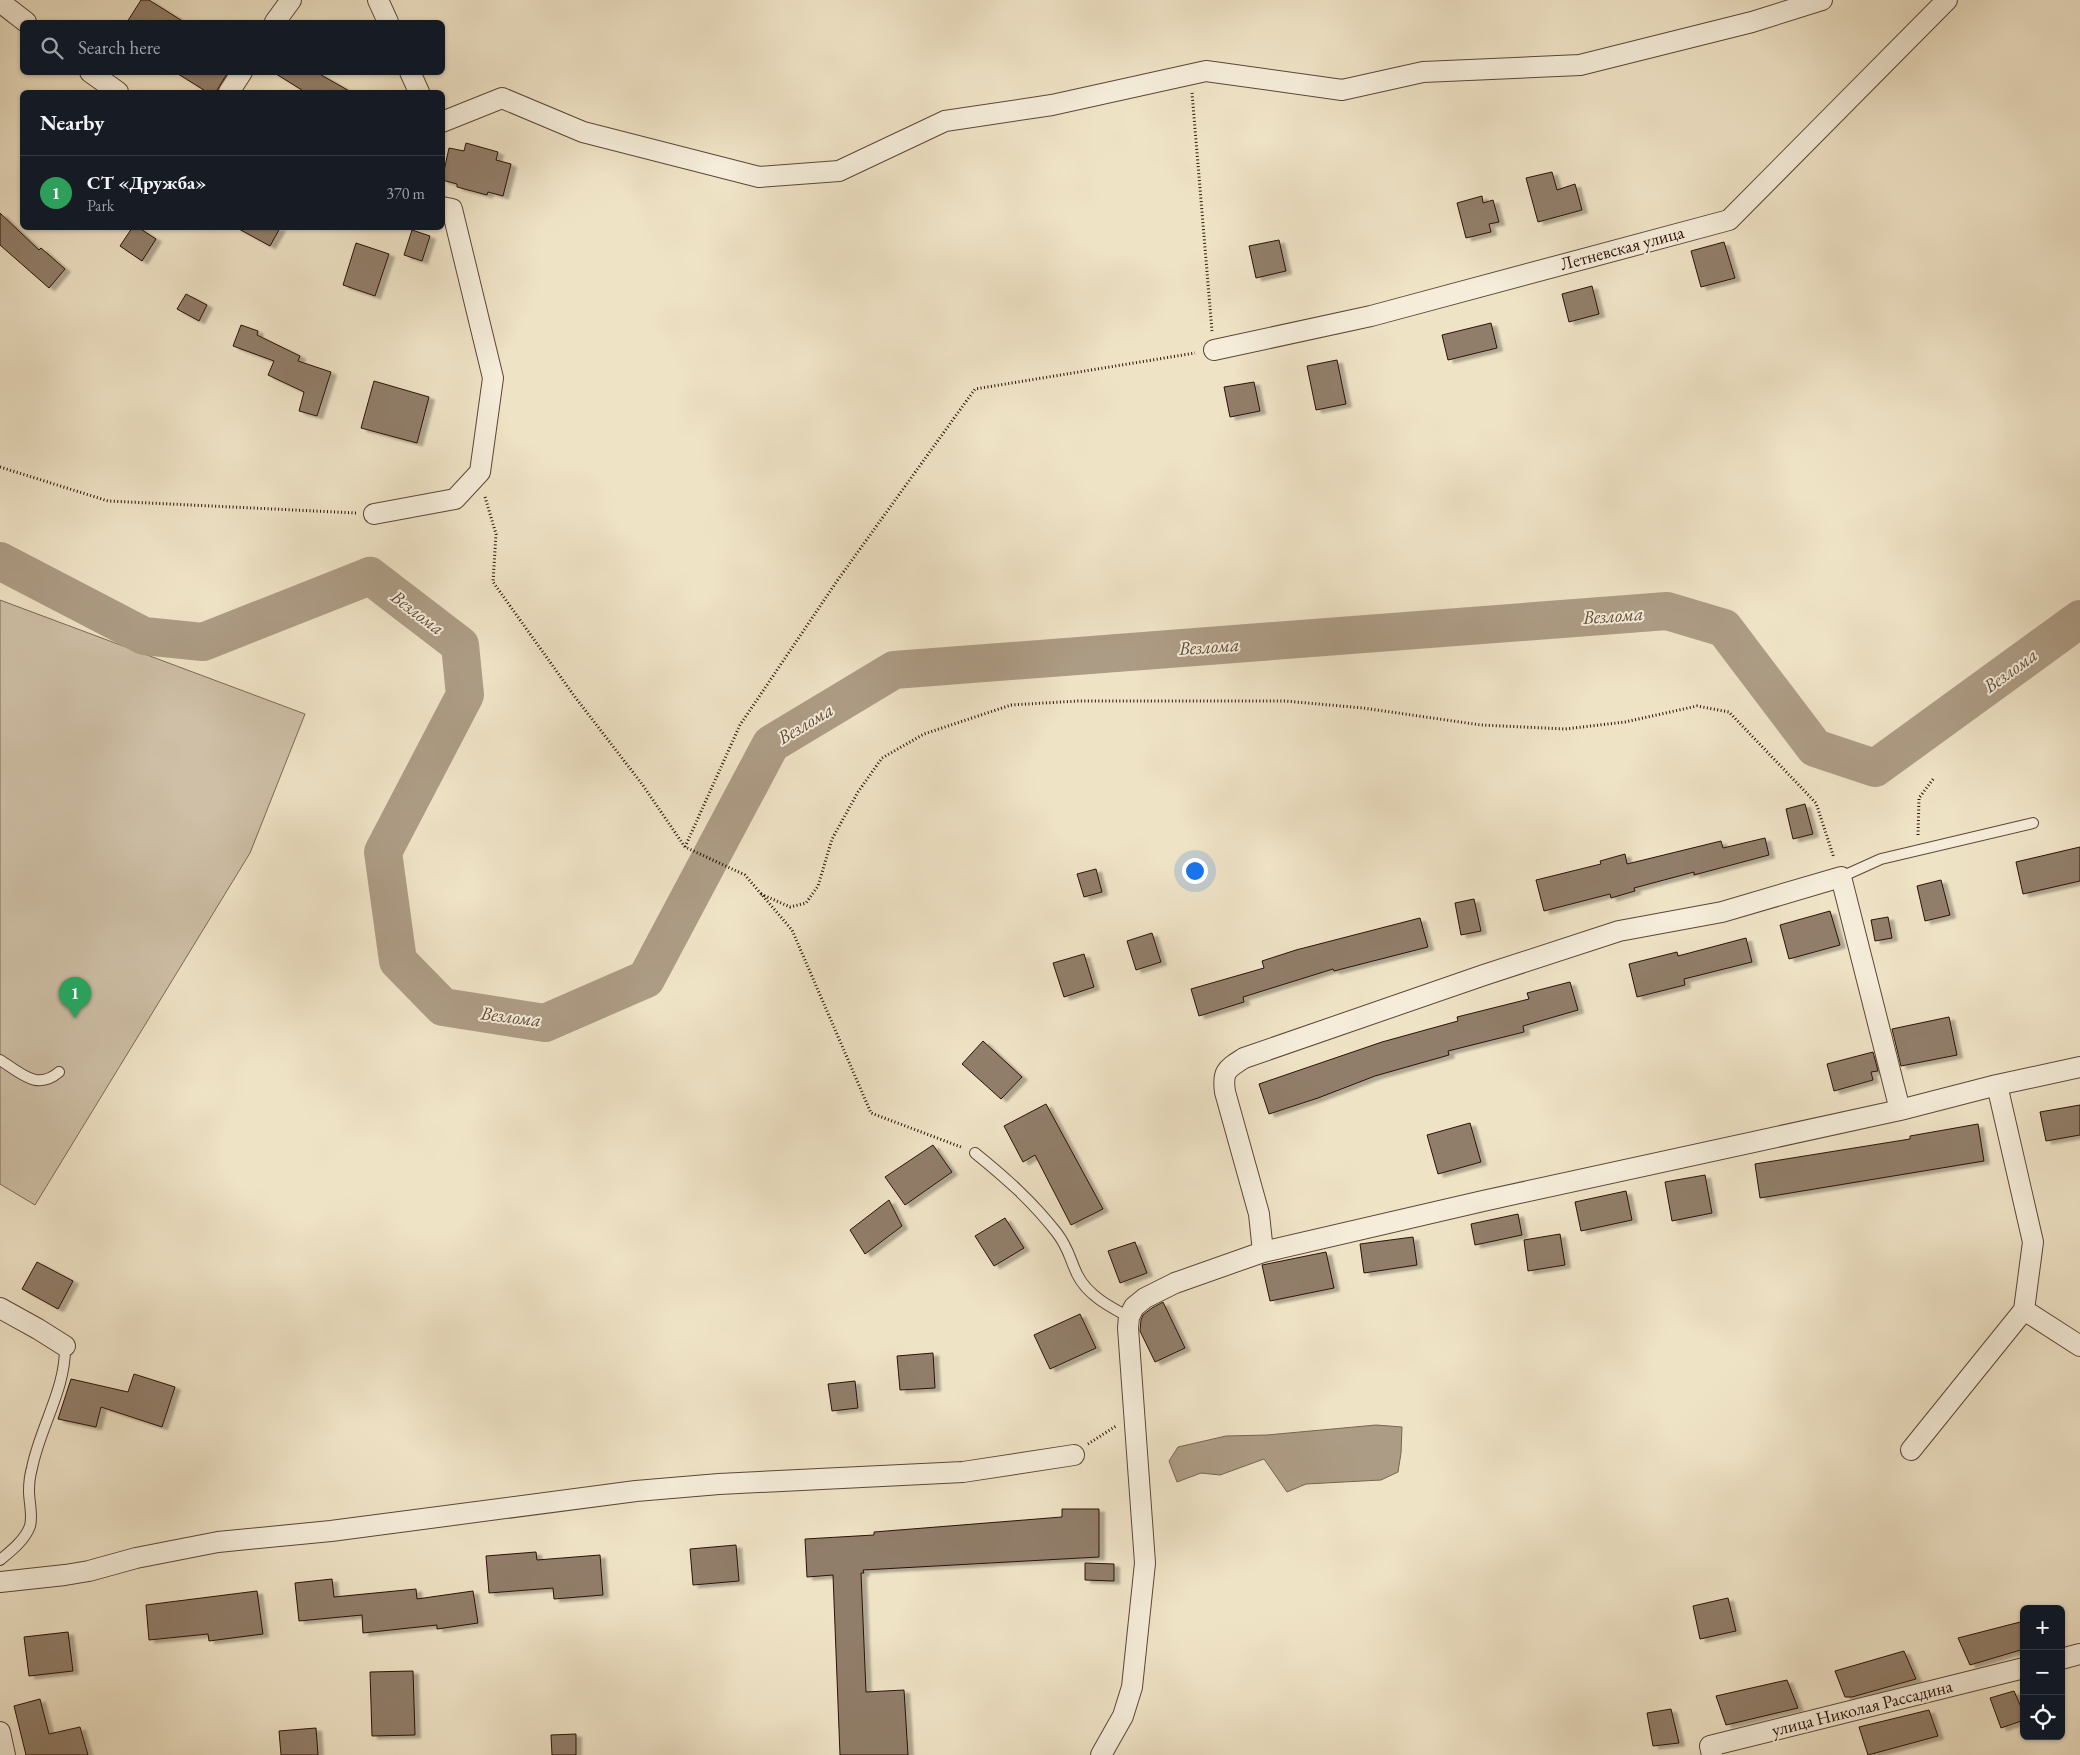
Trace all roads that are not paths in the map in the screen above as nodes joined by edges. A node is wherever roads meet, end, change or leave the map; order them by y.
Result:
1 (291, 0) edge
2 (378, 0) edge
3 (1822, 0) edge
4 (1947, 0) edge
5 (0, 2) edge
6 (23, 20) edge
7 (276, 20) edge
8 (387, 20) edge
9 (94, 75) edge
10 (240, 75) edge
11 (411, 75) edge
12 (115, 90) edge
13 (230, 90) edge
14 (418, 90) edge
15 (445, 121) edge
16 (445, 208) edge
17 (1214, 350) road end
18 (374, 514) road end
19 (2033, 823) dead end
20 (1841, 877) junction
21 (0, 1060) edge
22 (2080, 1067) edge
23 (59, 1072) dead end
24 (1997, 1085) junction
25 (1900, 1110) junction
26 (975, 1153) road end
27 (1263, 1252) junction
28 (0, 1308) edge
29 (2024, 1310) junction
30 (1129, 1317) junction
31 (65, 1346) joint
32 (2080, 1346) edge
33 (1911, 1450) dead end
34 (1074, 1455) road end
35 (0, 1560) edge
36 (0, 1582) edge
37 (2080, 1654) edge
38 (2065, 1658) edge
39 (2020, 1669) edge
40 (0, 1732) edge
41 (5, 1755) edge
42 (1101, 1755) edge
43 (1712, 1755) edge

1 - 7 street
2 - 8 street
3 - 15 street
4 - 17 street, Летневская улица
5 - 6 street
9 - 12 street
10 - 13 street
11 - 14 street
16 - 18 street
19 - 20 lane
20 - 25 street
20 - 27 street
21 - 23 lane
22 - 24 street
24 - 25 street
24 - 29 street
25 - 27 street
26 - 30 lane
27 - 30 street
28 - 31 street
29 - 32 street
29 - 33 street
30 - 42 street
31 - 35 lane
34 - 36 street
37 - 38 street
39 - 43 street, улица Николая Рассадина
40 - 41 street

